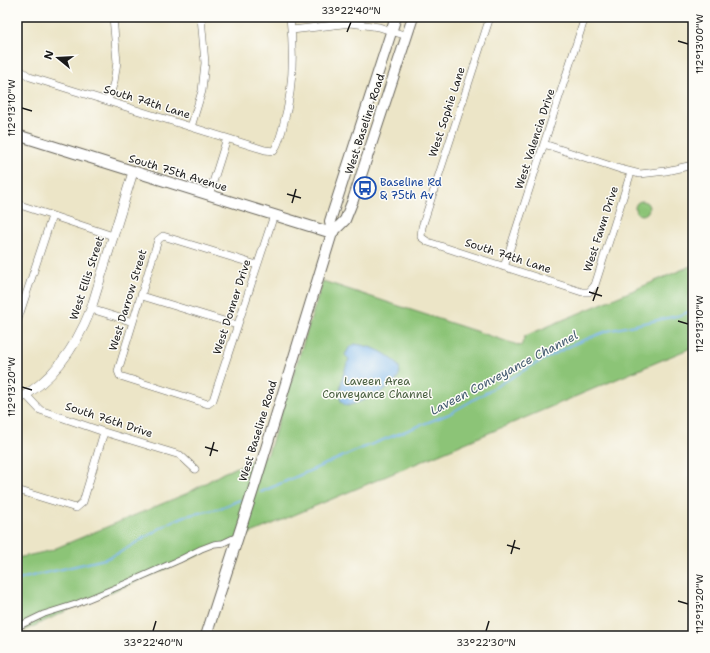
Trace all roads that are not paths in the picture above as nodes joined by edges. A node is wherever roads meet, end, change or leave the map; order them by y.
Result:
1 (113, 17) edge
2 (201, 17) edge
3 (290, 17) edge
4 (396, 17) edge
5 (413, 17) edge
6 (490, 17) edge
7 (585, 17) edge
8 (292, 30) junction
9 (392, 32) junction
10 (407, 36) junction
11 (17, 68) edge
12 (108, 101) junction
13 (191, 127) junction
14 (17, 135) edge
15 (227, 138) junction
16 (544, 144) junction
17 (693, 165) edge
18 (133, 172) junction
19 (631, 172) junction
20 (209, 195) junction
21 (17, 204) edge
22 (274, 215) junction
23 (52, 216) junction
24 (332, 233) junction
25 (113, 236) junction
26 (421, 237) joint
27 (257, 265) junction
28 (504, 267) junction
29 (589, 292) joint
30 (142, 296) junction
31 (91, 309) junction
32 (17, 322) edge
33 (133, 322) junction
34 (237, 325) junction
35 (26, 395) junction
36 (17, 400) edge
37 (208, 404) joint
38 (104, 432) junction
39 (195, 469) dead end
40 (17, 490) edge
41 (238, 535) junction
42 (17, 627) edge
43 (206, 636) edge

1 - 12 street
2 - 13 street
3 - 8 street
4 - 9 main road, West Baseline Road
5 - 10 main road, West Baseline Road
6 - 26 street, West Sophie Lane
7 - 16 street, West Valencia Drive
8 - 9 street
8 - 15 street, South 74th Lane
9 - 10 street
9 - 24 main road, West Baseline Road
10 - 24 main road, West Baseline Road
11 - 12 street, South 74th Lane
12 - 13 street, South 74th Lane
13 - 15 street, South 74th Lane
14 - 18 main road, South 75th Avenue
15 - 20 street
16 - 19 street
16 - 28 street, West Valencia Drive
17 - 19 street
18 - 20 main road, South 75th Avenue
18 - 25 street, West Ellis Street
19 - 29 street, West Fawn Drive
20 - 22 main road, South 75th Avenue
21 - 23 street
22 - 24 main road, South 75th Avenue
22 - 27 street, West Donner Drive
23 - 25 street
23 - 32 street
24 - 41 main road, West Baseline Road
25 - 31 street, West Ellis Street
26 - 28 street, South 74th Lane
27 - 30 street, West Darrow Street
27 - 34 street, West Donner Drive
28 - 29 street, South 74th Lane
30 - 33 street, West Darrow Street
30 - 34 street
31 - 33 street
31 - 35 street, West Ellis Street
33 - 37 street, West Darrow Street
34 - 37 street, West Donner Drive
35 - 36 street
35 - 38 street, South 76th Drive
38 - 39 street, South 76th Drive
38 - 40 street
41 - 42 street
41 - 43 main road, West Baseline Road

